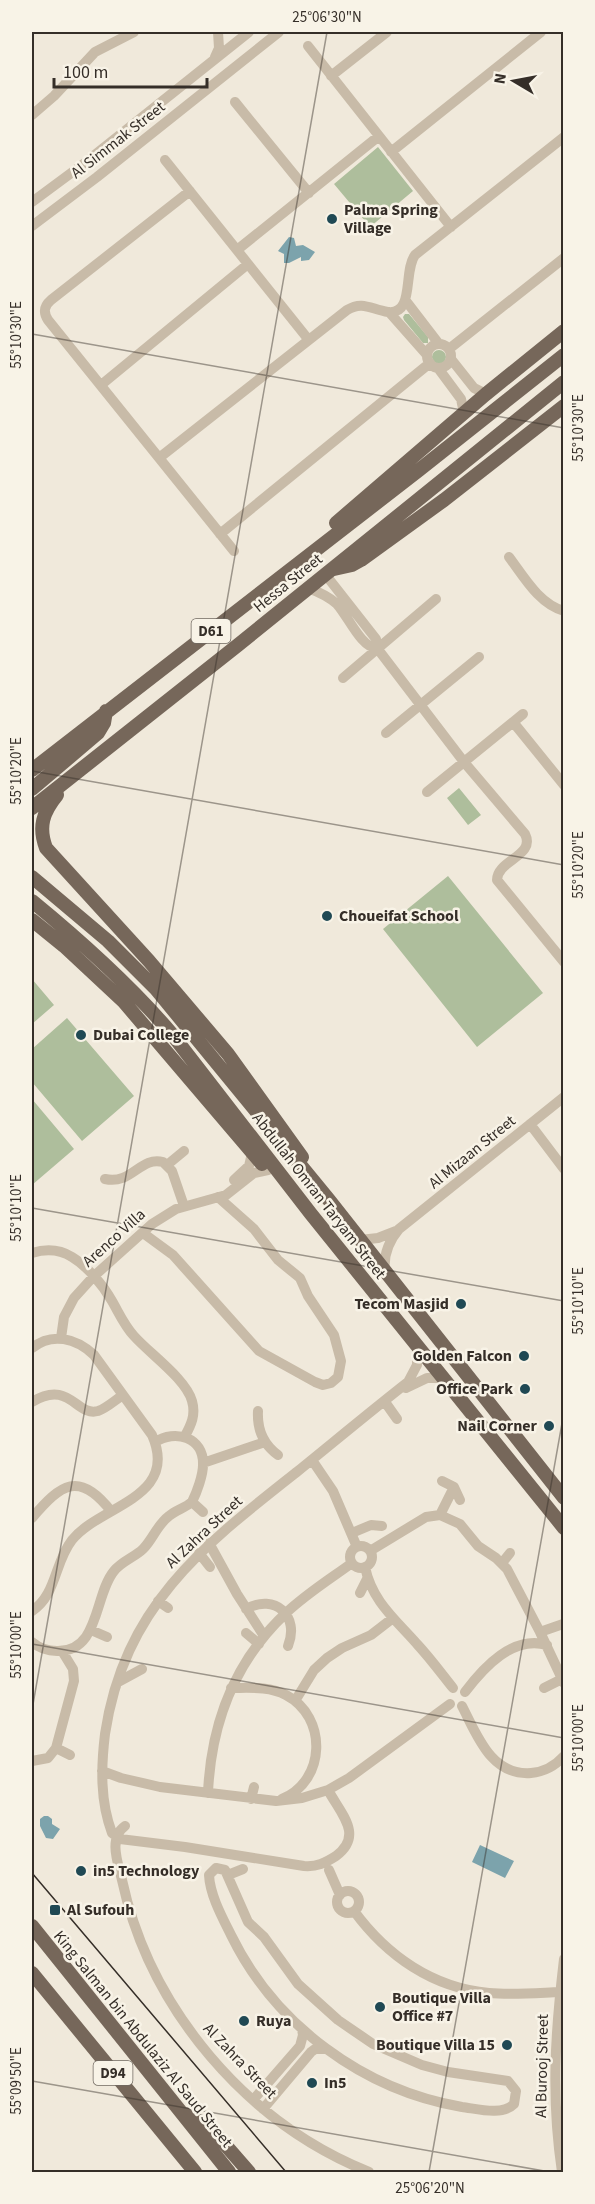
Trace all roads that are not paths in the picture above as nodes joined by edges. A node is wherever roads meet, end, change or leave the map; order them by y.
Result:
1 (134, 32) edge
2 (218, 32) edge
3 (249, 32) edge
4 (279, 32) edge
5 (387, 32) edge
6 (540, 32) edge
7 (308, 46) dead end
8 (212, 62) junction
9 (331, 76) junction
10 (235, 102) dead end
11 (32, 115) edge
12 (379, 136) junction
13 (564, 137) edge
14 (392, 152) junction
15 (165, 160) dead end
16 (86, 162) junction
17 (96, 177) junction
18 (190, 191) junction
19 (309, 193) junction
20 (32, 202) edge
21 (32, 226) edge
22 (451, 227) junction
23 (237, 250) junction
24 (564, 258) edge
25 (248, 264) junction
26 (406, 301) junction
27 (389, 312) junction
28 (564, 332) edge
29 (308, 339) junction
30 (446, 351) junction
31 (564, 355) edge
32 (432, 362) junction
33 (564, 382) edge
34 (101, 386) junction
35 (486, 394) junction
36 (564, 406) edge
37 (464, 413) junction
38 (159, 458) junction
39 (220, 534) junction
40 (315, 550) junction
41 (234, 551) dead end
42 (509, 557) dead end
43 (328, 572) junction
44 (308, 588) junction
45 (436, 599) dead end
46 (343, 604) junction
47 (563, 612) edge
48 (377, 648) junction
49 (478, 657) dead end
50 (343, 678) dead end
51 (421, 705) junction
52 (106, 711) junction
53 (523, 714) dead end
54 (513, 722) junction
55 (386, 733) dead end
56 (464, 762) junction
57 (32, 770) edge
58 (72, 777) junction
59 (564, 785) edge
60 (32, 789) edge
61 (428, 792) dead end
62 (32, 808) edge
63 (32, 877) edge
64 (32, 901) edge
65 (32, 920) edge
66 (564, 962) edge
67 (564, 1097) edge
68 (530, 1124) junction
69 (184, 1151) dead end
70 (252, 1153) junction
71 (167, 1165) junction
72 (564, 1169) edge
73 (268, 1170) junction
74 (105, 1179) dead end
75 (220, 1196) junction
76 (329, 1200) junction
77 (184, 1206) junction
78 (311, 1214) junction
79 (399, 1230) junction
80 (143, 1233) junction
81 (360, 1240) junction
82 (32, 1253) edge
83 (385, 1272) junction
84 (93, 1277) junction
85 (61, 1338) junction
86 (417, 1346) junction
87 (32, 1348) edge
88 (444, 1378) junction
89 (123, 1395) junction
90 (32, 1402) edge
91 (385, 1402) junction
92 (258, 1411) dead end
93 (397, 1419) dead end
94 (185, 1437) junction
95 (265, 1442) junction
96 (155, 1443) junction
97 (278, 1455) dead end
98 (312, 1460) junction
99 (203, 1462) junction
100 (442, 1481) dead end
101 (454, 1487) junction
102 (564, 1498) edge
103 (460, 1500) dead end
104 (192, 1502) junction
105 (111, 1511) junction
106 (203, 1512) dead end
107 (440, 1515) junction
108 (32, 1518) edge
109 (382, 1526) dead end
110 (564, 1528) edge
111 (352, 1533) junction
112 (210, 1544) junction
113 (357, 1547) junction
114 (370, 1551) junction
115 (199, 1553) junction
116 (510, 1553) dead end
117 (352, 1563) junction
118 (502, 1563) junction
119 (210, 1567) dead end
120 (365, 1567) junction
121 (368, 1579) junction
122 (360, 1593) dead end
123 (159, 1601) junction
124 (168, 1608) dead end
125 (246, 1609) junction
126 (32, 1611) edge
127 (286, 1613) junction
128 (393, 1618) junction
129 (535, 1620) junction
130 (563, 1624) edge
131 (90, 1630) junction
132 (540, 1632) junction
133 (246, 1633) dead end
134 (107, 1637) dead end
135 (262, 1640) junction
136 (32, 1641) edge
137 (519, 1645) junction
138 (288, 1646) dead end
139 (547, 1646) junction
140 (62, 1651) junction
141 (142, 1669) dead end
142 (563, 1681) edge
143 (118, 1682) junction
144 (231, 1688) junction
145 (453, 1688) junction
146 (544, 1688) dead end
147 (465, 1692) junction
148 (295, 1701) junction
149 (450, 1704) junction
150 (462, 1706) junction
151 (56, 1748) junction
152 (70, 1755) dead end
153 (564, 1756) edge
154 (32, 1761) edge
155 (102, 1772) junction
156 (187, 1779) dead end
157 (254, 1787) dead end
158 (328, 1790) junction
159 (195, 1791) junction
160 (208, 1793) junction
161 (251, 1799) junction
162 (276, 1802) junction
163 (125, 1826) dead end
164 (118, 1838) junction
165 (243, 1869) dead end
166 (329, 1870) dead end
167 (228, 1875) junction
168 (340, 1895) junction
169 (354, 1911) junction
170 (32, 1926) edge
171 (564, 1959) edge
172 (32, 1973) edge
173 (560, 1992) junction
174 (302, 2030) junction
175 (326, 2049) junction
176 (253, 2100) junction
177 (263, 2109) junction
178 (183, 2114) junction
179 (561, 2171) edge
180 (195, 2172) edge
181 (229, 2172) edge
182 (249, 2172) edge
183 (369, 2172) edge

1 - 11 street
2 - 8 street
3 - 8 street, Al Simmak Street
4 - 17 street, Al Simmak Street
5 - 9 street
6 - 14 street
7 - 9 street
8 - 16 street, Al Simmak Street
9 - 12 street
10 - 19 street
12 - 14 street
12 - 19 street
13 - 22 street
14 - 22 street
15 - 18 street
16 - 17 street
16 - 20 street, Al Simmak Street
17 - 21 street, Al Simmak Street
18 - 23 street
18 - 34 street
19 - 23 street
22 - 26 street
23 - 25 street
24 - 30 street
25 - 29 street
25 - 34 street
26 - 27 street
26 - 30 street
27 - 29 street
27 - 32 street
28 - 35 main road
29 - 38 street
30 - 32 street
30 - 32 street
30 - 35 street
31 - 40 main road, Hessa Street / D61
32 - 37 street
32 - 39 street
33 - 43 main road, Hessa Street / D61
34 - 38 street
35 - 37 main road
36 - 43 main road
37 - 40 main road
38 - 39 street
39 - 41 street
40 - 52 main road, Hessa Street / D61
42 - 47 street
43 - 44 main road, Hessa Street / D61
43 - 46 street
44 - 46 street
44 - 58 main road, Hessa Street / D61
45 - 48 street
46 - 48 street
48 - 50 street
48 - 51 street
49 - 51 street
51 - 55 street
51 - 56 street
52 - 57 main road, Hessa Street / D61
52 - 60 main road
53 - 54 street
54 - 56 street
54 - 59 street
56 - 61 street
56 - 66 street
58 - 62 main road, Hessa Street / D61
58 - 76 main road
63 - 76 main road, Abdullah Omran Taryam Street
64 - 78 main road, Abdullah Omran Taryam Street
65 - 70 main road
67 - 68 street, Al Mizaan Street
68 - 72 street
68 - 79 street, Al Mizaan Street
69 - 71 street
70 - 73 main road
70 - 75 street
71 - 74 street
71 - 77 street
73 - 75 street, Arenco Villa
73 - 78 main road
75 - 77 street, Arenco Villa
75 - 80 street
76 - 81 main road, Abdullah Omran Taryam Street
77 - 80 street, Arenco Villa
78 - 86 main road, Abdullah Omran Taryam Street
79 - 81 street, Al Mizaan Street
79 - 83 street, Al Mizaan Street
80 - 84 street, Arenco Villa
81 - 83 main road, Abdullah Omran Taryam Street
82 - 84 street
83 - 102 main road, Abdullah Omran Taryam Street
84 - 85 street, Arenco Villa
84 - 94 street
85 - 87 street
85 - 89 street
86 - 88 main road, Abdullah Omran Taryam Street
86 - 91 street, Al Zahra Street
88 - 91 street, Al Zahra Street
88 - 110 main road, Abdullah Omran Taryam Street
89 - 90 street
89 - 96 street
91 - 93 street
91 - 98 street, Al Zahra Street
92 - 95 street
94 - 96 street
94 - 99 street
95 - 97 street
95 - 99 street
96 - 105 street
98 - 111 street
98 - 112 street, Al Zahra Street
99 - 104 street
100 - 101 street
101 - 103 street
101 - 107 street
104 - 106 street
104 - 131 street
105 - 108 street
105 - 126 street
107 - 114 street
107 - 118 street
109 - 111 street
111 - 113 street
112 - 115 street, Al Zahra Street
112 - 125 street
113 - 114 street
113 - 117 street
114 - 120 street
115 - 119 street
115 - 123 street, Al Zahra Street
116 - 118 street
117 - 120 street
117 - 127 street
118 - 129 street
120 - 121 street
121 - 122 street
121 - 128 street
123 - 124 street
123 - 143 street, Al Zahra Street
125 - 127 street
125 - 135 street
127 - 135 street
127 - 138 street
128 - 145 street
128 - 148 street
129 - 132 street
129 - 137 street
130 - 132 street
131 - 134 street
131 - 140 street
132 - 139 street
133 - 135 street
135 - 144 street
136 - 140 street
137 - 139 street
137 - 147 street
139 - 142 street
140 - 151 street
141 - 143 street
142 - 146 street
143 - 155 street, Al Zahra Street
144 - 148 street
144 - 160 street
145 - 147 street
145 - 149 street
147 - 150 street
148 - 162 street
149 - 150 street
149 - 158 street
150 - 153 street
151 - 152 street
151 - 154 street
155 - 159 street
155 - 164 street, Al Zahra Street
156 - 159 street
157 - 161 street
158 - 162 street
158 - 164 street
159 - 160 street
160 - 161 street
161 - 162 street
163 - 164 street
164 - 176 street, Al Zahra Street
165 - 167 street
166 - 168 street
167 - 174 street
167 - 175 street
168 - 169 street
168 - 169 street
169 - 173 street
170 - 178 main road, King Salman bin Abdulaziz Al Saud Street / D94
171 - 173 street, Al Burooj Street
172 - 180 main road, D94
173 - 179 street, Al Burooj Street
174 - 175 street
174 - 176 street
175 - 177 street
176 - 177 street, Al Zahra Street
177 - 183 street, Al Zahra Street
178 - 181 main road, King Salman bin Abdulaziz Al Saud Street / D94
178 - 182 main road

